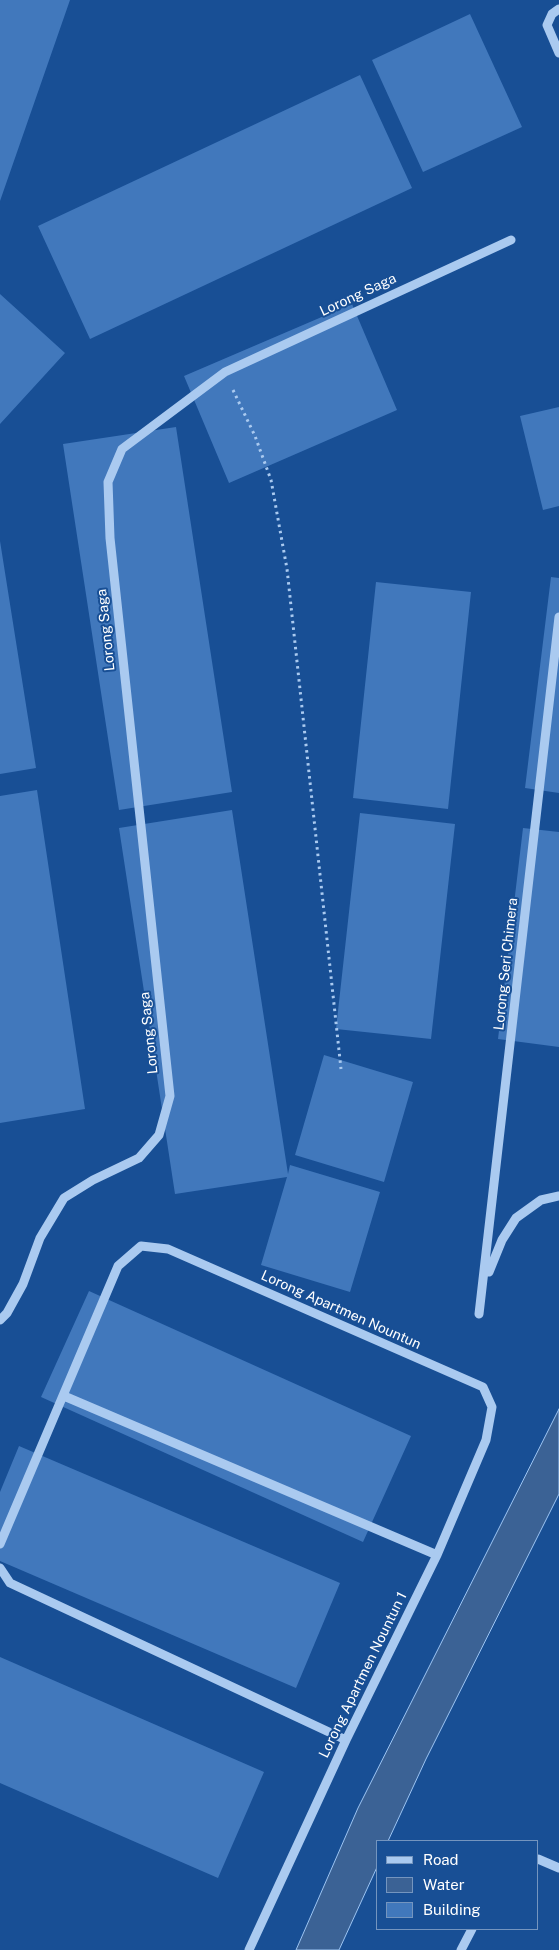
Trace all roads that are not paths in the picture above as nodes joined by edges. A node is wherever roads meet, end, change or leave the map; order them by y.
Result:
1 (556, 11) edge
2 (559, 53) edge
3 (510, 240) dead end
4 (559, 616) edge
5 (559, 1196) edge
6 (484, 1284) junction
7 (480, 1314) dead end
8 (0, 1320) edge
9 (64, 1396) junction
10 (492, 1408) joint
11 (0, 1544) edge
12 (437, 1556) junction
13 (0, 1568) edge
14 (346, 1740) junction
15 (539, 1859) edge
16 (559, 1868) edge
17 (471, 1930) edge
18 (249, 1950) edge
19 (461, 1950) edge

1 - 2 street
3 - 8 street, Lorong Saga
4 - 6 street, Lorong Seri Chimera
5 - 6 street
6 - 7 street, Lorong Seri Chimera
9 - 10 street, Lorong Apartmen Nountun
9 - 11 street, Lorong Apartmen Nountun
9 - 12 street
10 - 12 street, Lorong Apartmen Nountun 1
12 - 14 street, Lorong Apartmen Nountun 1
13 - 14 street
14 - 18 street, Lorong Apartmen Nountun 1
15 - 16 street
17 - 19 street

